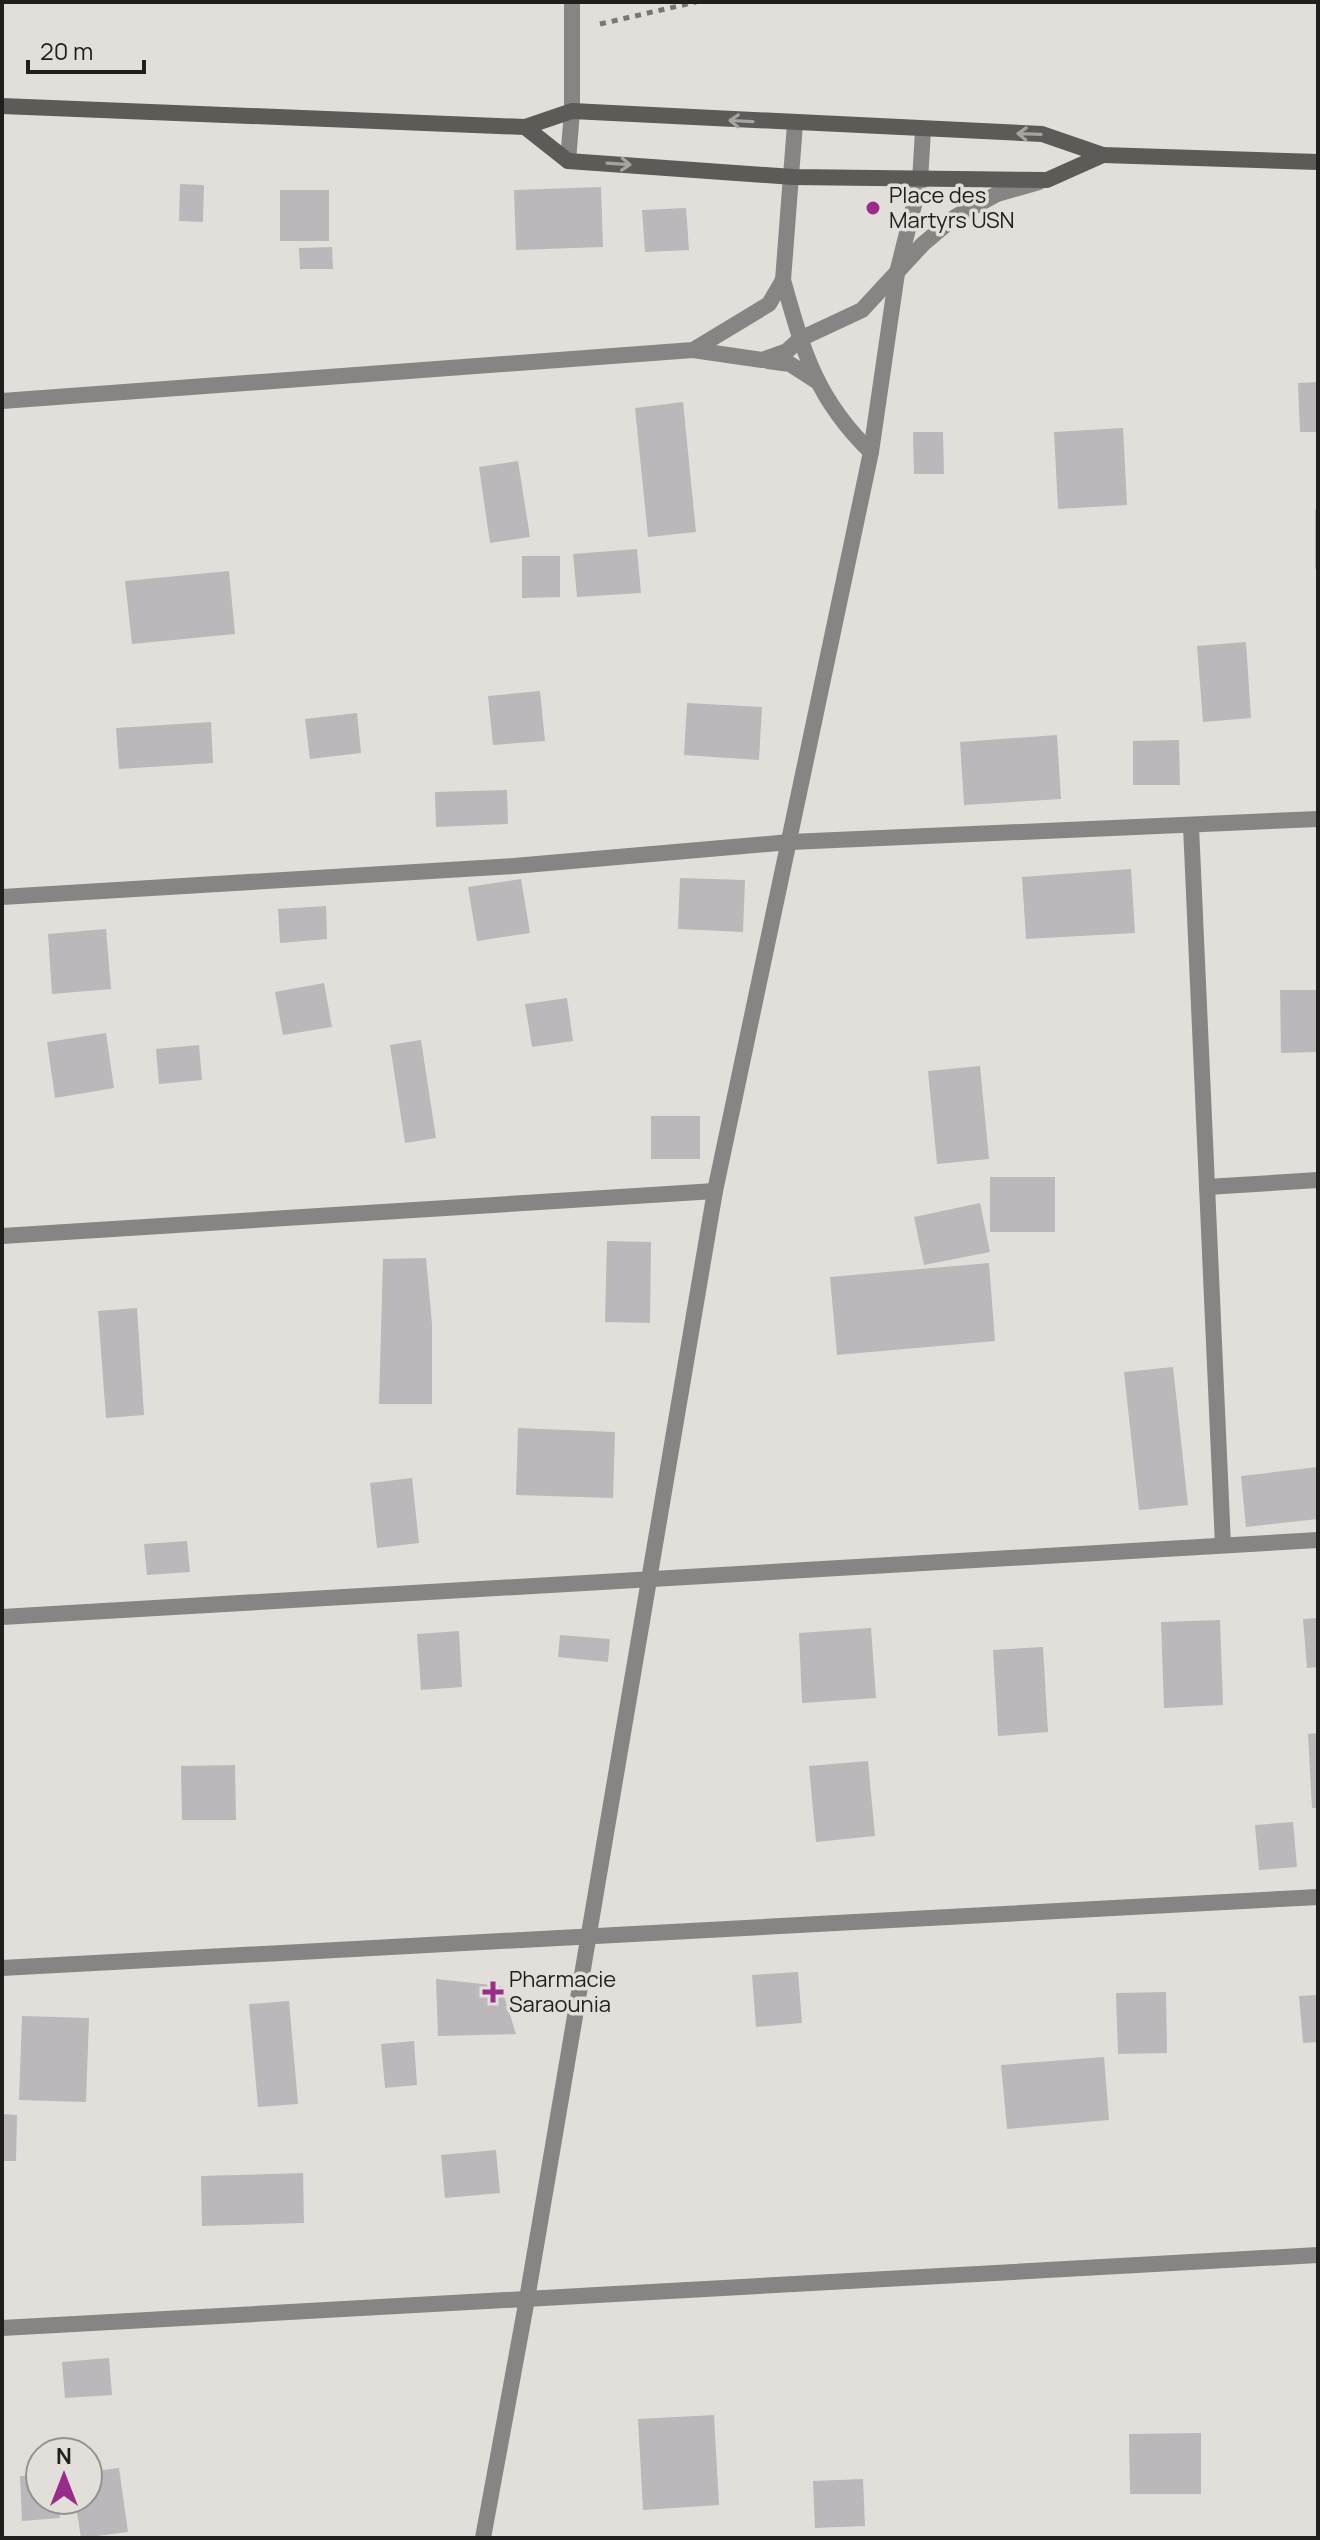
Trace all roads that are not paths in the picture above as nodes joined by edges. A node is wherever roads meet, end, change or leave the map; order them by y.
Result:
1 (572, 2) edge
2 (2, 106) edge
3 (572, 111) junction
4 (795, 124) junction
5 (525, 127) junction
6 (923, 130) junction
7 (1103, 155) junction
8 (568, 161) junction
9 (1318, 162) edge
10 (793, 177) junction
11 (1047, 180) junction
12 (920, 181) junction
13 (897, 273) junction
14 (783, 280) junction
15 (800, 339) junction
16 (693, 350) junction
17 (762, 360) junction
18 (818, 382) junction
19 (2, 401) edge
20 (871, 452) junction
21 (1318, 819) edge
22 (1191, 826) junction
23 (790, 842) junction
24 (2, 897) edge
25 (1318, 1180) edge
26 (1207, 1187) junction
27 (715, 1191) junction
28 (2, 1236) edge
29 (1318, 1540) edge
30 (1223, 1545) junction
31 (649, 1580) junction
32 (2, 1617) edge
33 (1318, 1897) edge
34 (587, 1935) junction
35 (2, 1968) edge
36 (1318, 2255) edge
37 (527, 2299) junction
38 (2, 2328) edge
39 (483, 2538) edge

1 - 3 street
2 - 5 main road
4 -> 3 main road
3 - 5 main road
3 - 8 street
4 - 6 main road
4 - 10 street
5 - 8 main road
7 -> 6 main road
6 - 12 street
7 - 9 main road
7 - 11 main road
8 -> 10 main road
10 - 12 main road
10 - 14 street
11 - 12 main road
11 - 13 street
12 - 13 street
13 - 15 street
13 - 20 street
14 - 15 street
14 - 16 street
15 - 17 street
15 - 18 street
16 - 17 street
16 - 19 street
17 - 18 street
18 - 20 street
20 - 23 street
21 - 22 street
22 - 23 street
22 - 26 street
23 - 24 street
23 - 27 street
25 - 26 street
26 - 30 street
27 - 28 street
27 - 31 street
29 - 30 street
30 - 31 street
31 - 32 street
31 - 34 street
33 - 34 street
34 - 35 street
34 - 37 street
36 - 37 street
37 - 38 street
37 - 39 street

